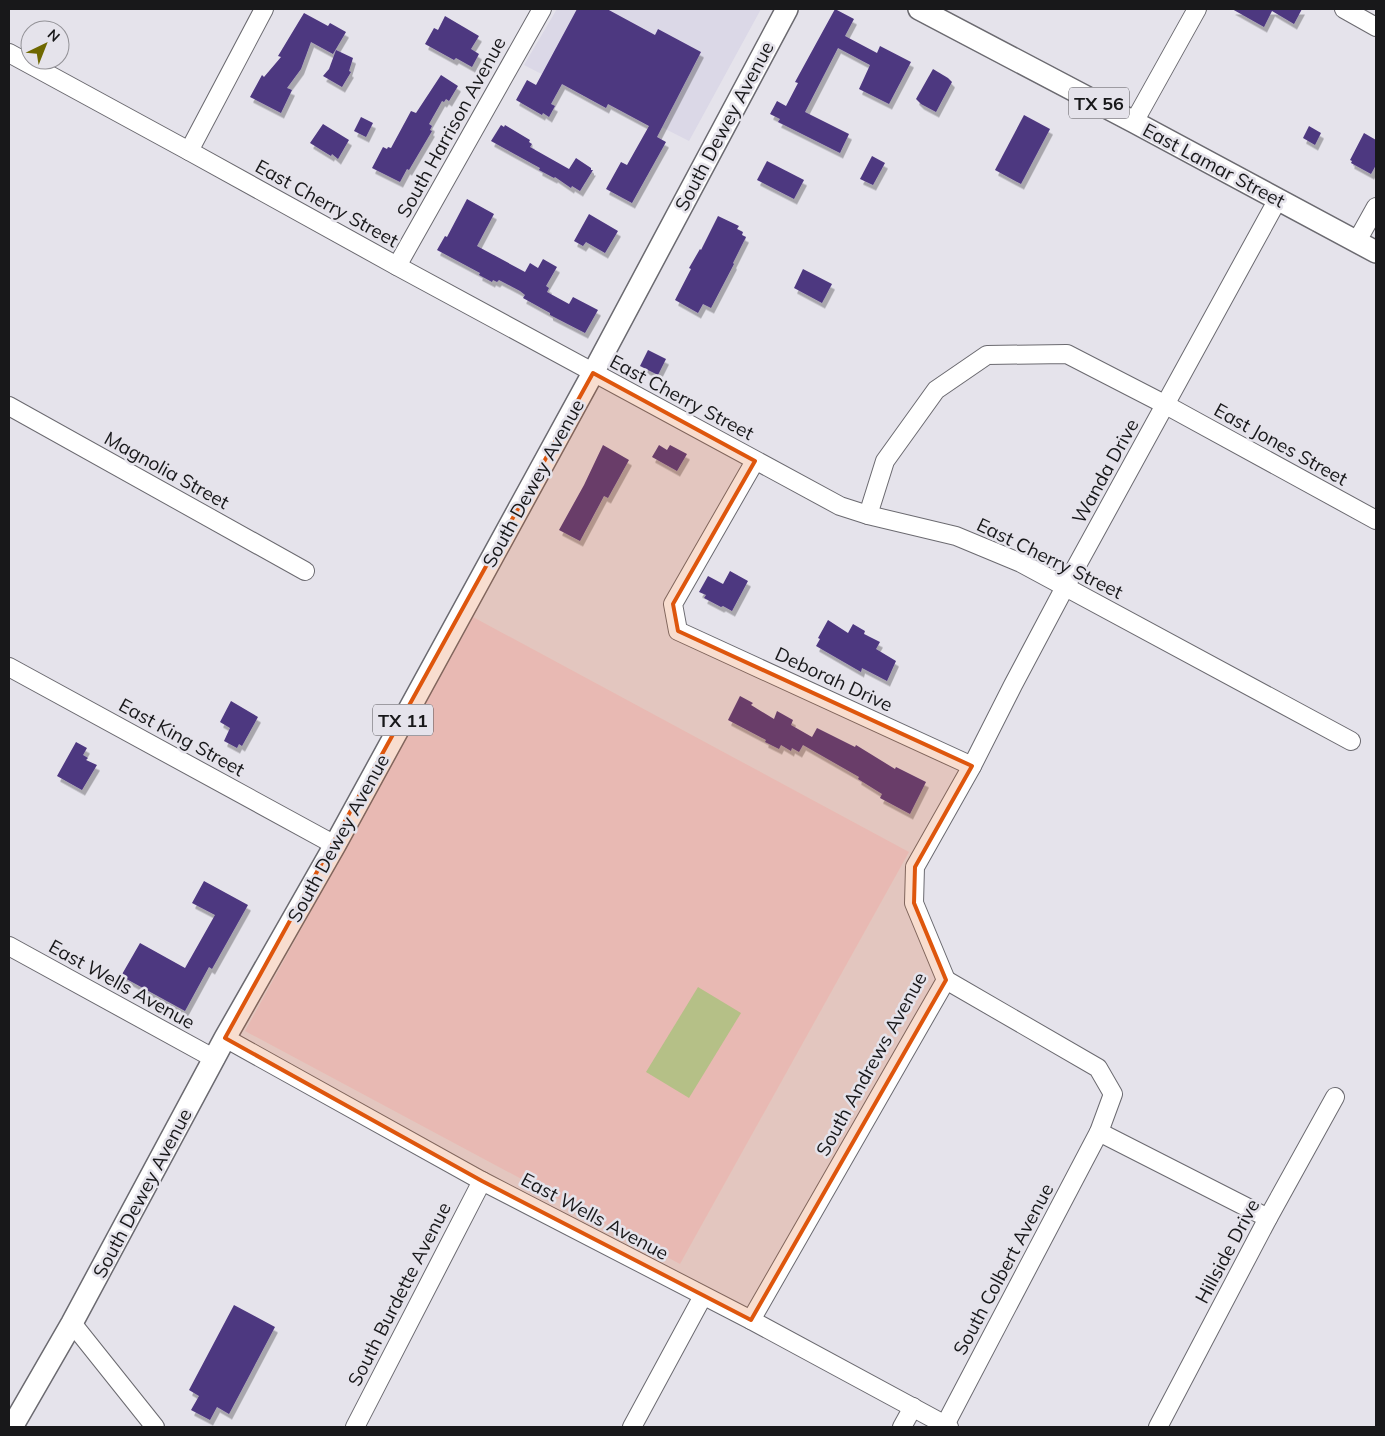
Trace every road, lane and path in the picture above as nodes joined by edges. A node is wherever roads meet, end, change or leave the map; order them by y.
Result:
1 (264, 9) edge
2 (542, 9) edge
3 (787, 9) edge
4 (919, 9) edge
5 (1197, 9) edge
6 (1344, 9) edge
7 (1376, 27) edge
8 (9, 55) edge
9 (1134, 122) junction
10 (189, 150) junction
11 (1278, 199) junction
12 (1376, 207) edge
13 (1356, 241) junction
14 (1376, 252) edge
15 (397, 266) junction
16 (593, 373) junction
17 (1166, 405) junction
18 (9, 406) edge
19 (755, 461) junction
20 (868, 515) junction
21 (1376, 520) edge
22 (305, 571) dead end
23 (1065, 587) junction
24 (9, 667) edge
25 (1351, 741) dead end
26 (972, 766) junction
27 (335, 845) junction
28 (9, 946) edge
29 (946, 980) junction
30 (225, 1038) junction
31 (215, 1059) junction
32 (1335, 1097) dead end
33 (1099, 1132) junction
34 (482, 1181) junction
35 (1268, 1218) junction
36 (703, 1296) junction
37 (751, 1320) junction
38 (72, 1323) junction
39 (913, 1407) junction
40 (947, 1426) edge
41 (12, 1427) edge
42 (155, 1427) edge
43 (355, 1427) edge
44 (632, 1427) edge
45 (902, 1427) edge
46 (1158, 1427) edge

1 - 10 street
2 - 15 street, South Harrison Avenue
3 - 16 main road, South Dewey Avenue / TX 11
4 - 9 main road, East Lamar Street / TX 56
5 - 9 street
6 - 7 street
8 - 10 street, East Cherry Street
9 - 11 main road, East Lamar Street / TX 56
10 - 15 street, East Cherry Street
11 - 13 main road, East Lamar Street / TX 56
11 - 17 street, Wanda Drive
12 - 13 street
13 - 14 main road, East Lamar Street / TX 56
15 - 16 street, East Cherry Street
16 - 19 street, East Cherry Street
16 - 27 main road, South Dewey Avenue / TX 11
17 - 20 street, East Jones Street
17 - 21 street, East Jones Street
17 - 23 street, Wanda Drive
18 - 22 street, Magnolia Street
19 - 20 street, East Cherry Street
19 - 26 street, Deborah Drive
20 - 23 street, East Cherry Street
23 - 25 street, East Cherry Street
23 - 26 street, Wanda Drive
24 - 27 street, East King Street
26 - 29 street, South Andrews Avenue
27 - 30 main road, South Dewey Avenue / TX 11
28 - 31 street, East Wells Avenue
29 - 33 street, South Colbert Avenue
29 - 37 street, South Andrews Avenue
30 - 31 main road, South Dewey Avenue / TX 11
30 - 34 street, East Wells Avenue
31 - 38 main road, South Dewey Avenue / TX 11
32 - 35 street, Hillside Drive
33 - 35 street
33 - 40 street, South Colbert Avenue
34 - 36 street, East Wells Avenue
34 - 43 street, South Burdette Avenue
35 - 46 street, Hillside Drive
36 - 37 street, East Wells Avenue
36 - 44 street
37 - 39 street, East Wells Avenue
38 - 41 main road, South Dewey Avenue / TX 11
38 - 42 street
39 - 40 street, East Wells Avenue
39 - 45 street

